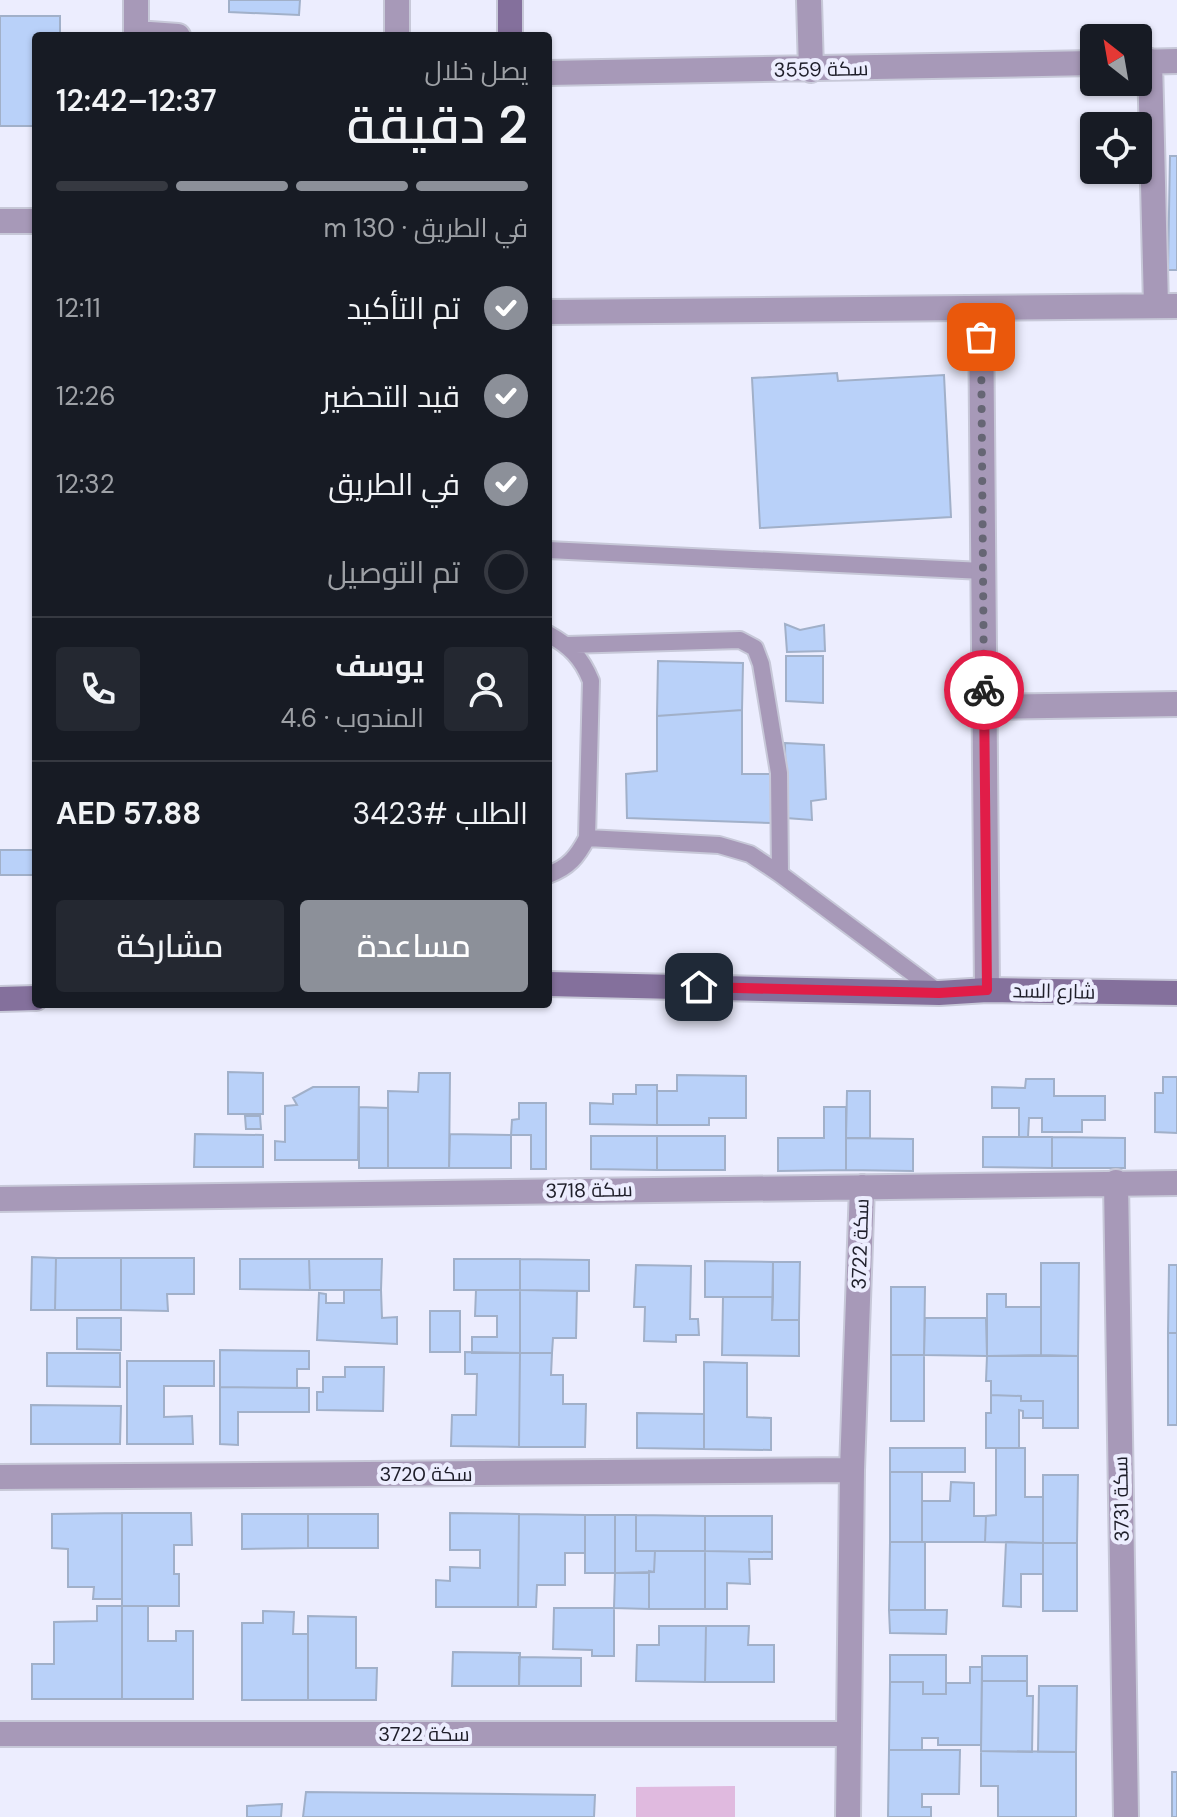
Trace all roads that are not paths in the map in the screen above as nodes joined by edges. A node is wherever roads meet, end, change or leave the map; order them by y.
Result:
1 (136, 0) edge
2 (397, 0) edge
3 (510, 0) edge
4 (809, 0) edge
5 (136, 32) edge
6 (397, 32) edge
7 (510, 32) edge
8 (1152, 61) edge
9 (1177, 61) edge
10 (1080, 63) edge
11 (811, 70) junction
12 (552, 73) edge
13 (1147, 96) edge
14 (0, 221) edge
15 (32, 221) edge
16 (1166, 306) edge
17 (981, 308) junction
18 (552, 312) edge
19 (552, 550) edge
20 (983, 571) junction
21 (552, 636) edge
22 (567, 645) junction
23 (1177, 704) edge
24 (984, 707) junction
25 (587, 838) junction
26 (552, 873) edge
27 (780, 874) junction
28 (552, 984) edge
29 (987, 990) junction
30 (939, 993) junction
31 (1177, 993) edge
32 (32, 998) edge
33 (0, 999) edge
34 (1116, 1182) junction
35 (1177, 1183) edge
36 (862, 1187) junction
37 (0, 1199) edge
38 (852, 1470) junction
39 (0, 1477) edge
40 (0, 1734) edge
41 (848, 1734) junction
42 (848, 1817) edge
43 (1126, 1817) edge

1 - 5 street
2 - 6 street
3 - 7 street
4 - 11 street
8 - 9 street
10 - 11 street, سكة 3559
11 - 12 street, سكة 3559
13 - 16 street
14 - 15 street
16 - 17 street
17 - 18 street
17 - 20 street
19 - 20 lane
20 - 24 street
21 - 22 lane
22 - 25 lane
22 - 27 lane
23 - 24 street
24 - 29 street
25 - 26 lane
25 - 27 lane
27 - 30 lane
28 - 30 street, شارع السد
29 - 30 street, شارع السد
29 - 31 street, شارع السد
32 - 33 street
34 - 35 street, سكة 3718
34 - 36 street, سكة 3718
34 - 43 street, سكة 3731
36 - 37 street, سكة 3718
36 - 38 street, سكة 3722
38 - 39 street, سكة 3720
38 - 41 street, سكة 3722
40 - 41 street, سكة 3722
41 - 42 street, سكة 3722

